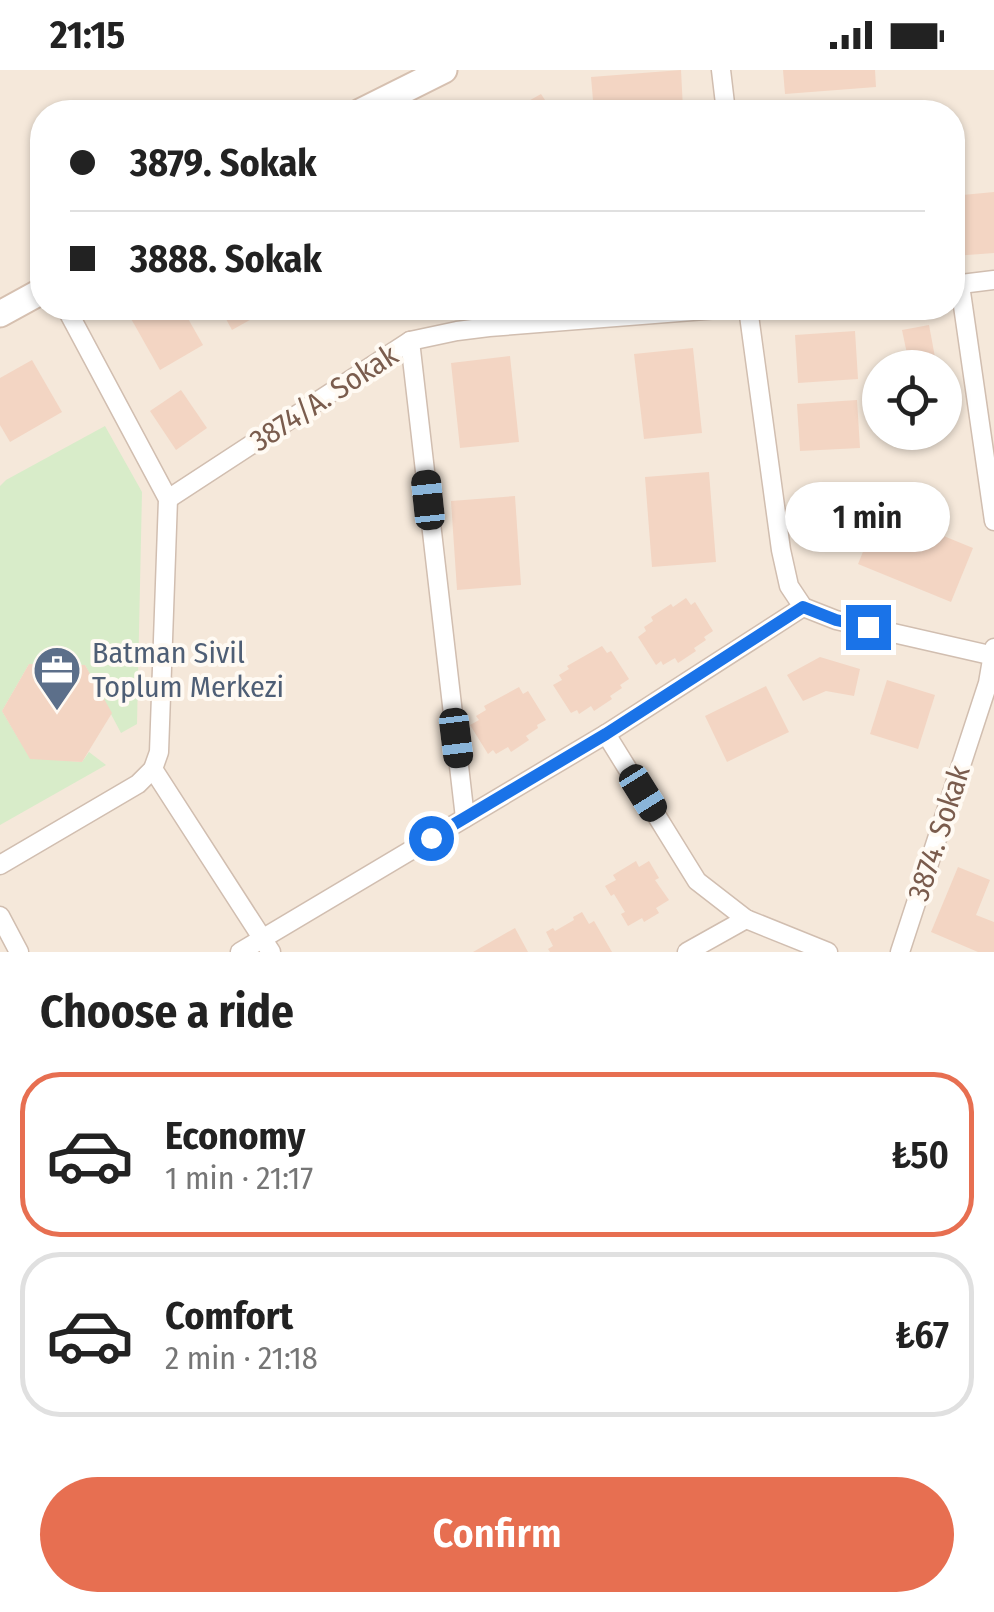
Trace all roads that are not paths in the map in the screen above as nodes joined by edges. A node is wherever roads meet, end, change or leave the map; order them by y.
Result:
1 (444, 70) edge
2 (721, 70) edge
3 (384, 100) edge
4 (725, 100) edge
5 (994, 280) edge
6 (965, 284) edge
7 (30, 298) edge
8 (0, 314) edge
9 (72, 320) edge
10 (578, 320) edge
11 (750, 320) edge
12 (962, 320) edge
13 (410, 341) junction
14 (991, 483) edge
15 (168, 499) junction
16 (994, 520) edge
17 (803, 607) junction
18 (994, 654) edge
19 (606, 734) junction
20 (153, 770) junction
21 (465, 818) junction
22 (0, 866) edge
23 (0, 916) edge
24 (746, 919) junction
25 (267, 946) edge
26 (20, 952) edge
27 (240, 952) edge
28 (688, 952) edge
29 (828, 952) edge
30 (900, 952) edge

1 - 3 street
2 - 4 street
5 - 6 street
7 - 8 street
9 - 15 street
10 - 13 street, 3874/A. Sokak
11 - 17 street
12 - 14 street
13 - 15 street, 3874/A. Sokak
13 - 21 street
14 - 16 street
15 - 20 street
17 - 18 street
17 - 19 street
18 - 30 street, 3874. Sokak
19 - 21 street
19 - 24 street
20 - 22 street
20 - 25 street
21 - 25 street
23 - 26 street
24 - 28 street
24 - 29 street
25 - 27 street

